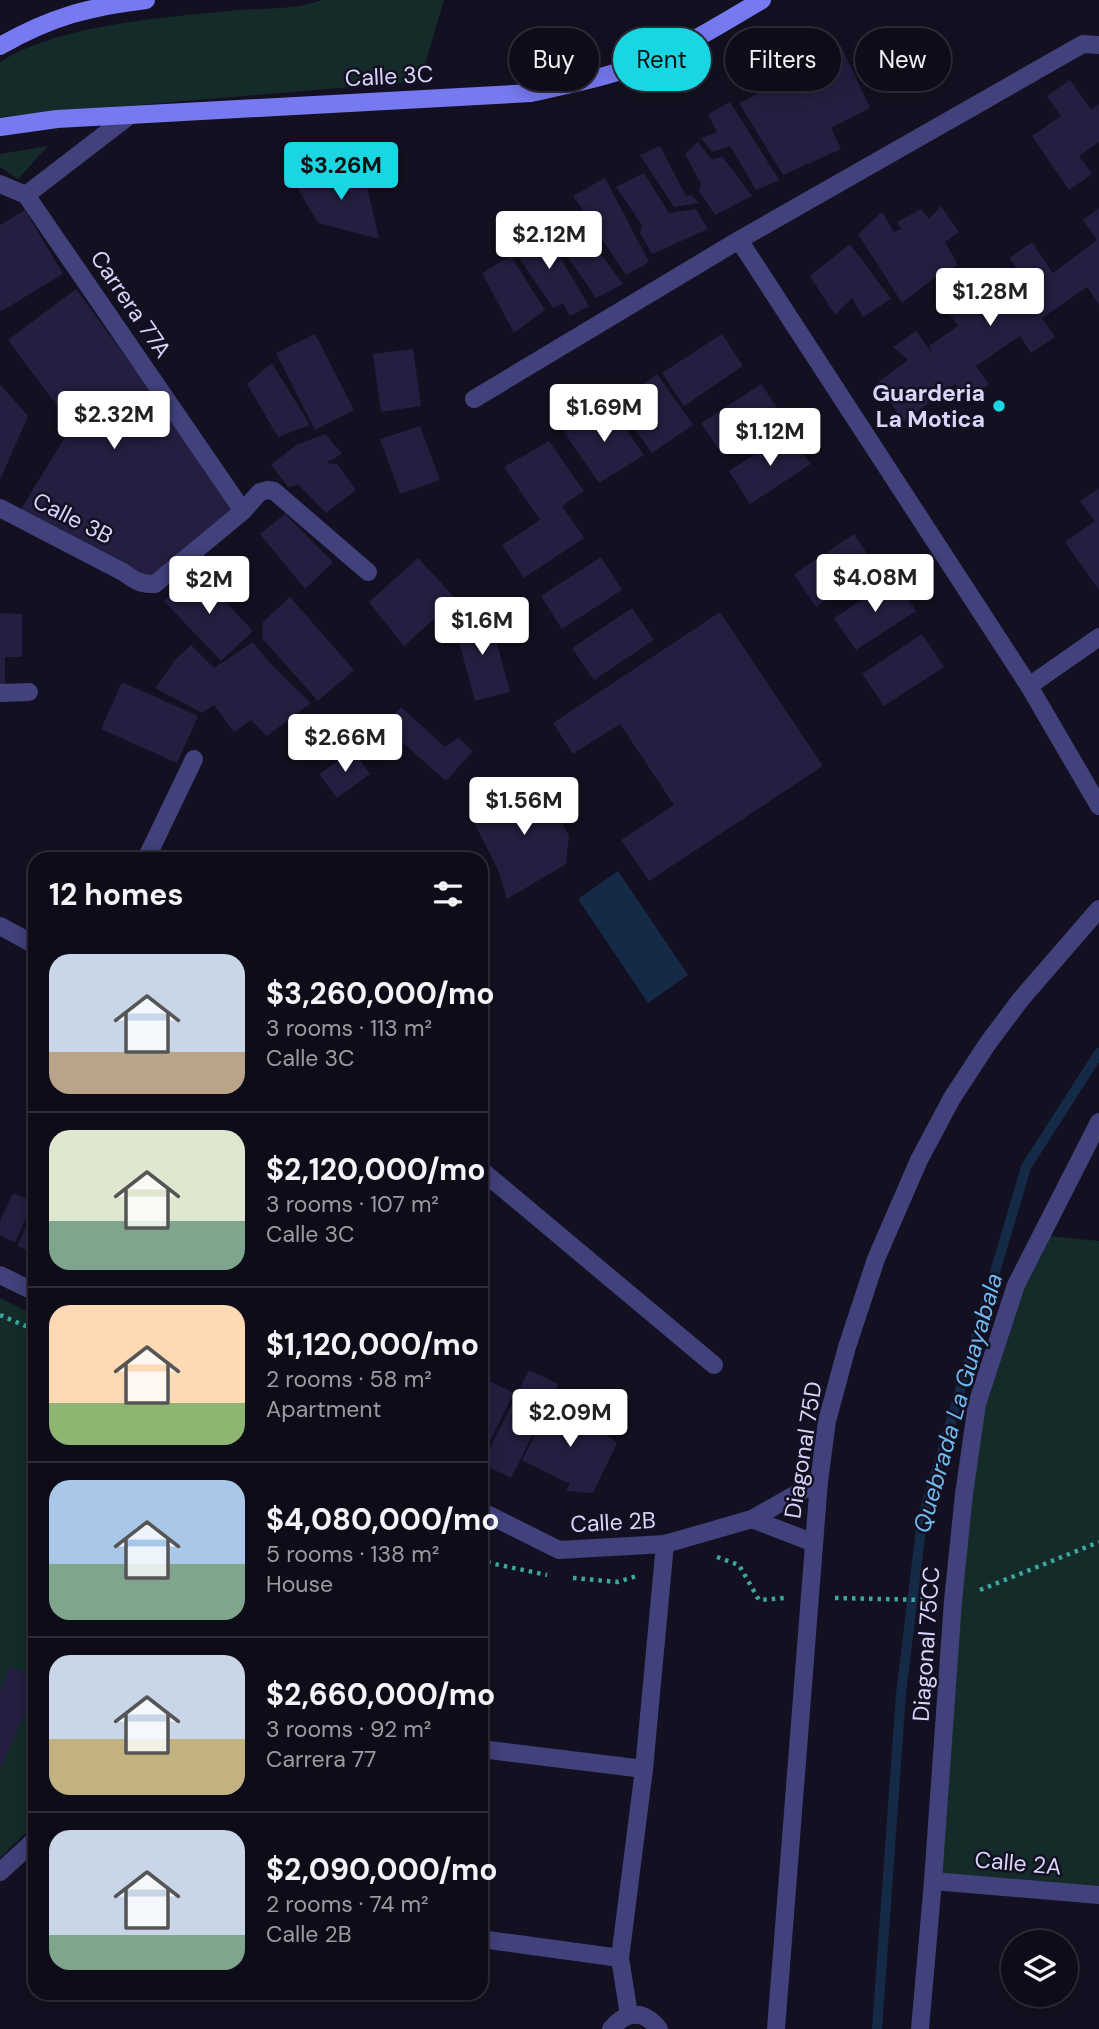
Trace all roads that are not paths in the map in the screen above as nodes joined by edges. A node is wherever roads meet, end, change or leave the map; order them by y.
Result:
1 (146, 0) edge
2 (762, 0) edge
3 (1099, 45) edge
4 (0, 46) edge
5 (130, 115) junction
6 (0, 127) edge
7 (0, 184) edge
8 (26, 195) junction
9 (738, 240) junction
10 (474, 399) dead end
11 (0, 508) edge
12 (243, 511) junction
13 (368, 572) dead end
14 (1099, 637) edge
15 (1029, 686) junction
16 (29, 692) dead end
17 (0, 693) edge
18 (194, 759) dead end
19 (1099, 806) edge
20 (149, 852) edge
21 (1099, 909) edge
22 (0, 926) edge
23 (28, 941) edge
24 (1099, 1122) edge
25 (488, 1176) edge
26 (0, 1275) edge
27 (28, 1289) edge
28 (713, 1365) dead end
29 (819, 1481) junction
30 (488, 1514) edge
31 (752, 1519) junction
32 (814, 1543) junction
33 (665, 1544) junction
34 (488, 1750) edge
35 (644, 1769) junction
36 (28, 1846) edge
37 (0, 1872) edge
38 (933, 1881) junction
39 (1099, 1895) edge
40 (488, 1940) edge
41 (620, 1958) junction
42 (629, 2015) junction
43 (611, 2029) edge
44 (659, 2029) edge
45 (776, 2029) edge
46 (920, 2029) edge

1 - 4 main road
2 - 5 main road, Calle 3C
3 - 9 street
5 - 6 main road, Calle 3C
5 - 8 street
7 - 8 street
8 - 12 street, Carrera 77A
9 - 10 street
9 - 15 street
11 - 12 street, Calle 3B
12 - 13 street, Calle 3B
14 - 15 street
15 - 19 street
16 - 17 street
18 - 20 street
21 - 29 street, Diagonal 75D
22 - 23 street
24 - 38 street, Diagonal 75CC
25 - 28 street
26 - 27 street
29 - 31 street, Calle 2B
29 - 32 street, Diagonal 75D
30 - 33 street, Calle 2B
31 - 32 street
31 - 33 street, Calle 2B
32 - 45 street, Diagonal 75D
33 - 35 street
34 - 35 street
35 - 41 street
36 - 37 street
38 - 39 street, Calle 2A
38 - 46 street, Diagonal 75CC
40 - 41 street
41 - 42 street
42 - 43 street
42 - 44 street

